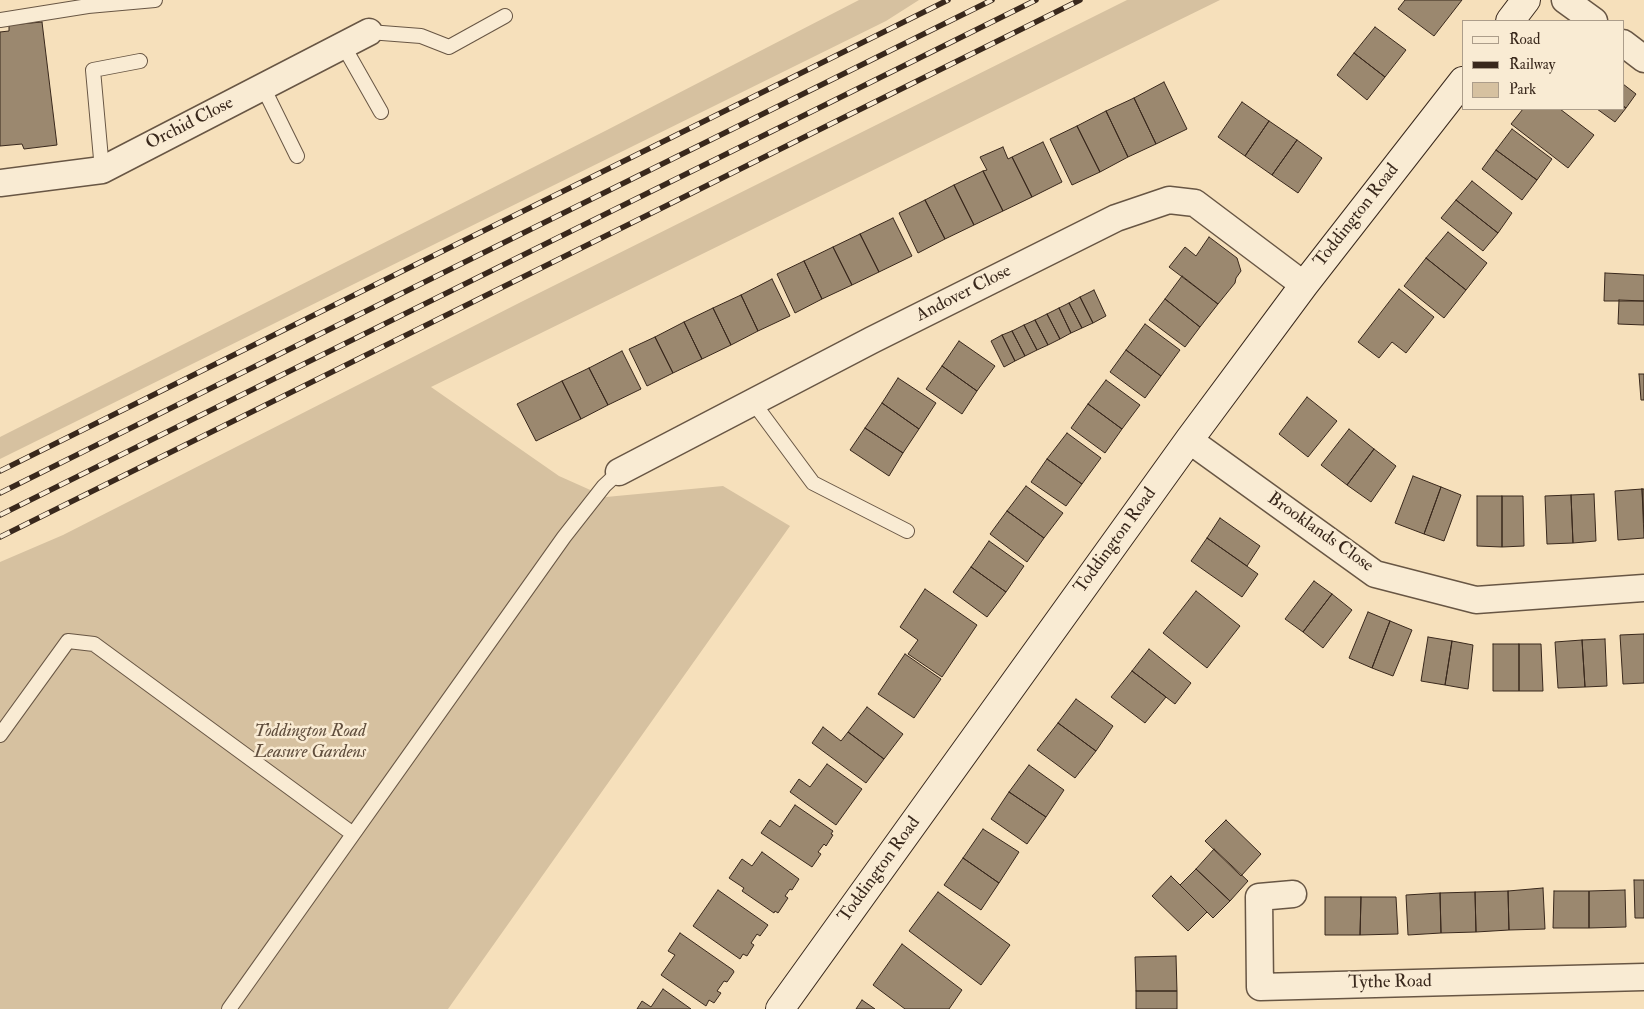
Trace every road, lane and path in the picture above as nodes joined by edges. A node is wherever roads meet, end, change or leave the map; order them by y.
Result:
1 (155, 0) edge
2 (1526, 0) edge
3 (1565, 0) edge
4 (505, 16) dead end
5 (0, 20) edge
6 (1511, 20) edge
7 (1593, 20) edge
8 (369, 32) joint
9 (1624, 44) edge
10 (343, 45) junction
11 (1644, 59) edge
12 (140, 61) dead end
13 (1462, 82) edge
14 (262, 87) junction
15 (381, 112) dead end
16 (297, 156) dead end
17 (102, 170) junction
18 (0, 182) edge
19 (1304, 285) junction
20 (753, 402) junction
21 (1189, 440) junction
22 (619, 472) joint
23 (907, 531) dead end
24 (1644, 588) edge
25 (0, 735) edge
26 (353, 834) junction
27 (1293, 894) dead end
28 (1644, 977) edge
29 (229, 1009) edge
30 (780, 1009) edge

1 - 5 lane
2 - 6 main road
3 - 7 street
4 - 8 lane
8 - 10 street, Orchid Close
9 - 11 street
10 - 14 street, Orchid Close
10 - 15 lane
12 - 17 lane
13 - 19 main road, Toddington Road
14 - 16 lane
14 - 17 street, Orchid Close
17 - 18 street, Orchid Close
19 - 20 street, Andover Close
19 - 21 main road, Toddington Road
20 - 22 street, Andover Close
20 - 23 lane
21 - 24 street, Brooklands Close
21 - 30 main road, Toddington Road
22 - 26 lane
25 - 26 lane
26 - 29 lane
27 - 28 street, Tythe Road

